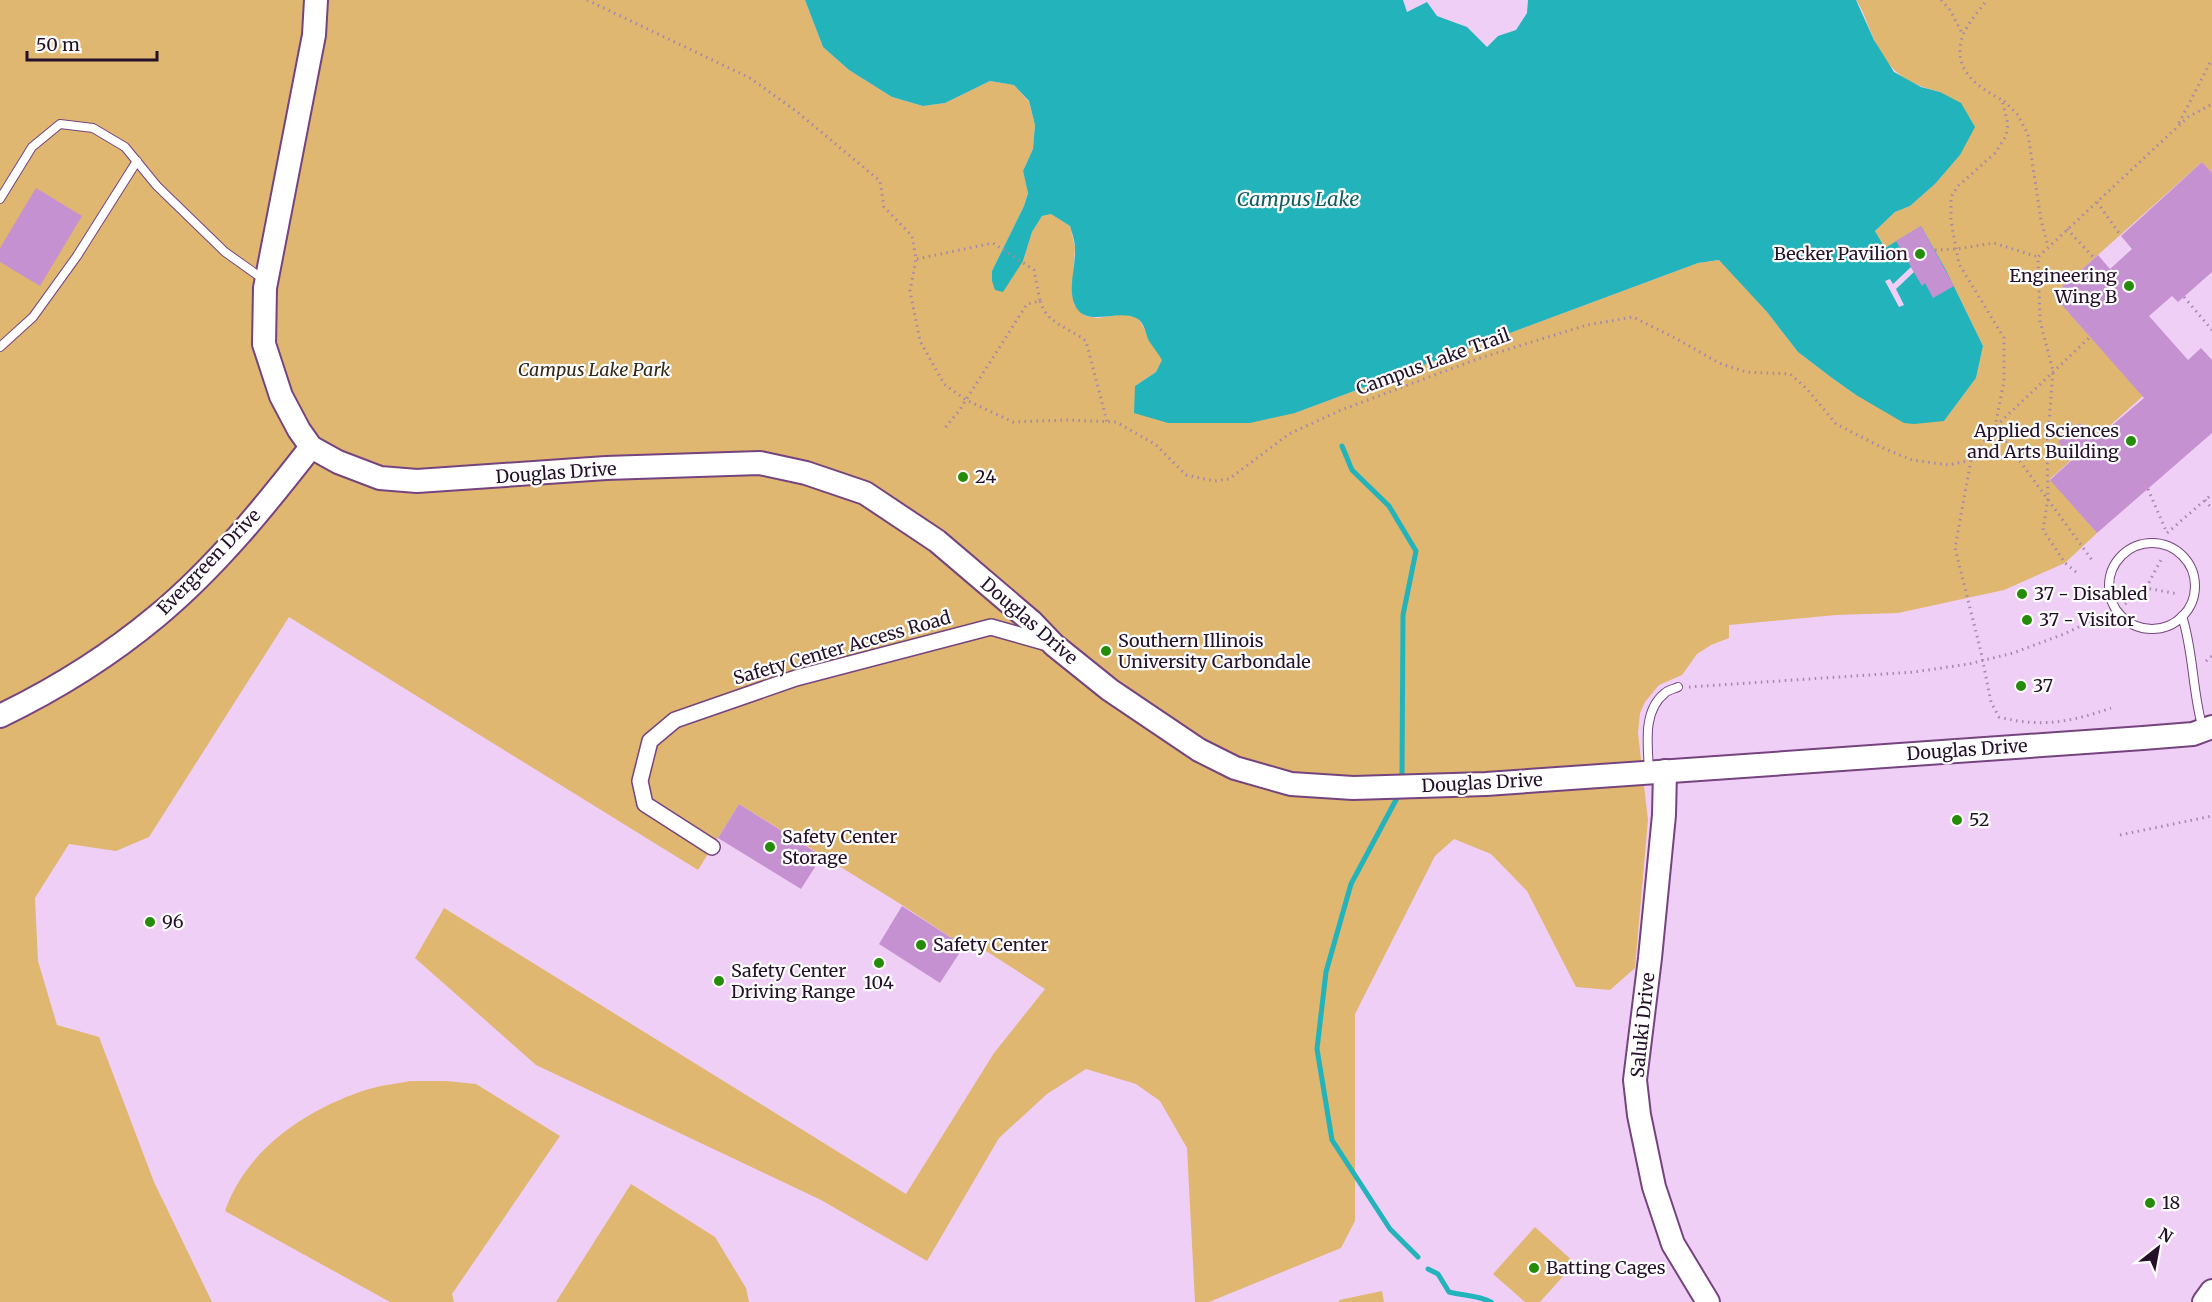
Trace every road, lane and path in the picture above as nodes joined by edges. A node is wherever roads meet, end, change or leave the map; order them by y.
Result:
1 (316, 0) edge
2 (587, 0) edge
3 (1941, 0) edge
4 (1987, 0) edge
5 (1963, 35) junction
6 (2212, 59) edge
7 (2002, 100) junction
8 (2212, 104) edge
9 (2177, 127) junction
10 (137, 161) junction
11 (0, 199) edge
12 (2097, 202) junction
13 (2067, 230) junction
14 (2121, 236) dead end
15 (2048, 247) junction
16 (1956, 249) junction
17 (1935, 250) dead end
18 (2038, 257) junction
19 (2094, 258) dead end
20 (916, 259) junction
21 (267, 282) junction
22 (2184, 297) dead end
23 (1040, 301) junction
24 (2212, 330) edge
25 (2090, 337) dead end
26 (0, 347) edge
27 (2053, 372) junction
28 (966, 400) junction
29 (1107, 422) junction
30 (1995, 428) junction
31 (944, 429) dead end
32 (311, 447) junction
33 (1971, 460) junction
34 (2148, 489) dead end
35 (2212, 494) edge
36 (2048, 498) junction
37 (2205, 500) junction
38 (2212, 509) edge
39 (2162, 558) dead end
40 (2092, 560) dead end
41 (2076, 572) dead end
42 (2146, 588) junction
43 (2178, 594) dead end
44 (2125, 604) dead end
45 (2102, 616) dead end
46 (2182, 616) junction
47 (1054, 645) junction
48 (2212, 656) edge
49 (1982, 661) junction
50 (2206, 661) dead end
51 (1678, 687) joint
52 (2111, 708) dead end
53 (0, 716) edge
54 (2207, 729) edge
55 (1657, 771) junction
56 (2212, 816) edge
57 (2120, 835) dead end
58 (712, 847) dead end
59 (2212, 1291) edge
60 (1708, 1302) edge
61 (2204, 1302) edge

1 - 21 street, Douglas Drive
2 - 20 path, Campus Lake Trail
3 - 5 path
4 - 5 path
5 - 7 path
6 - 9 path
7 - 15 path
7 - 16 path
8 - 9 path
9 - 12 path
10 - 11 lane
10 - 21 lane
10 - 26 lane
12 - 13 path
12 - 14 path
13 - 15 path
13 - 19 path
15 - 18 path
16 - 17 path
16 - 18 path
16 - 30 path
18 - 27 path
20 - 23 path
20 - 28 path, Campus Lake Trail
21 - 32 street, Douglas Drive
22 - 24 path
23 - 28 path
23 - 29 path
25 - 27 path
27 - 30 path
27 - 36 path
28 - 29 path, Campus Lake Trail
28 - 31 path
29 - 33 path, Campus Lake Trail
30 - 33 path
30 - 36 path
32 - 47 street, Douglas Drive
32 - 53 street, Evergreen Drive
33 - 49 path
34 - 37 path
35 - 37 path
36 - 40 path
36 - 41 path
37 - 38 path
39 - 42 path
42 - 43 path
42 - 44 path
45 - 49 path
46 - 46 lane
46 - 54 lane
47 - 55 street, Douglas Drive
47 - 58 street, Safety Center Access Road
48 - 50 path
49 - 51 path
49 - 52 path
51 - 55 lane
54 - 55 street, Douglas Drive
55 - 60 street, Saluki Drive
56 - 57 path
59 - 61 street

